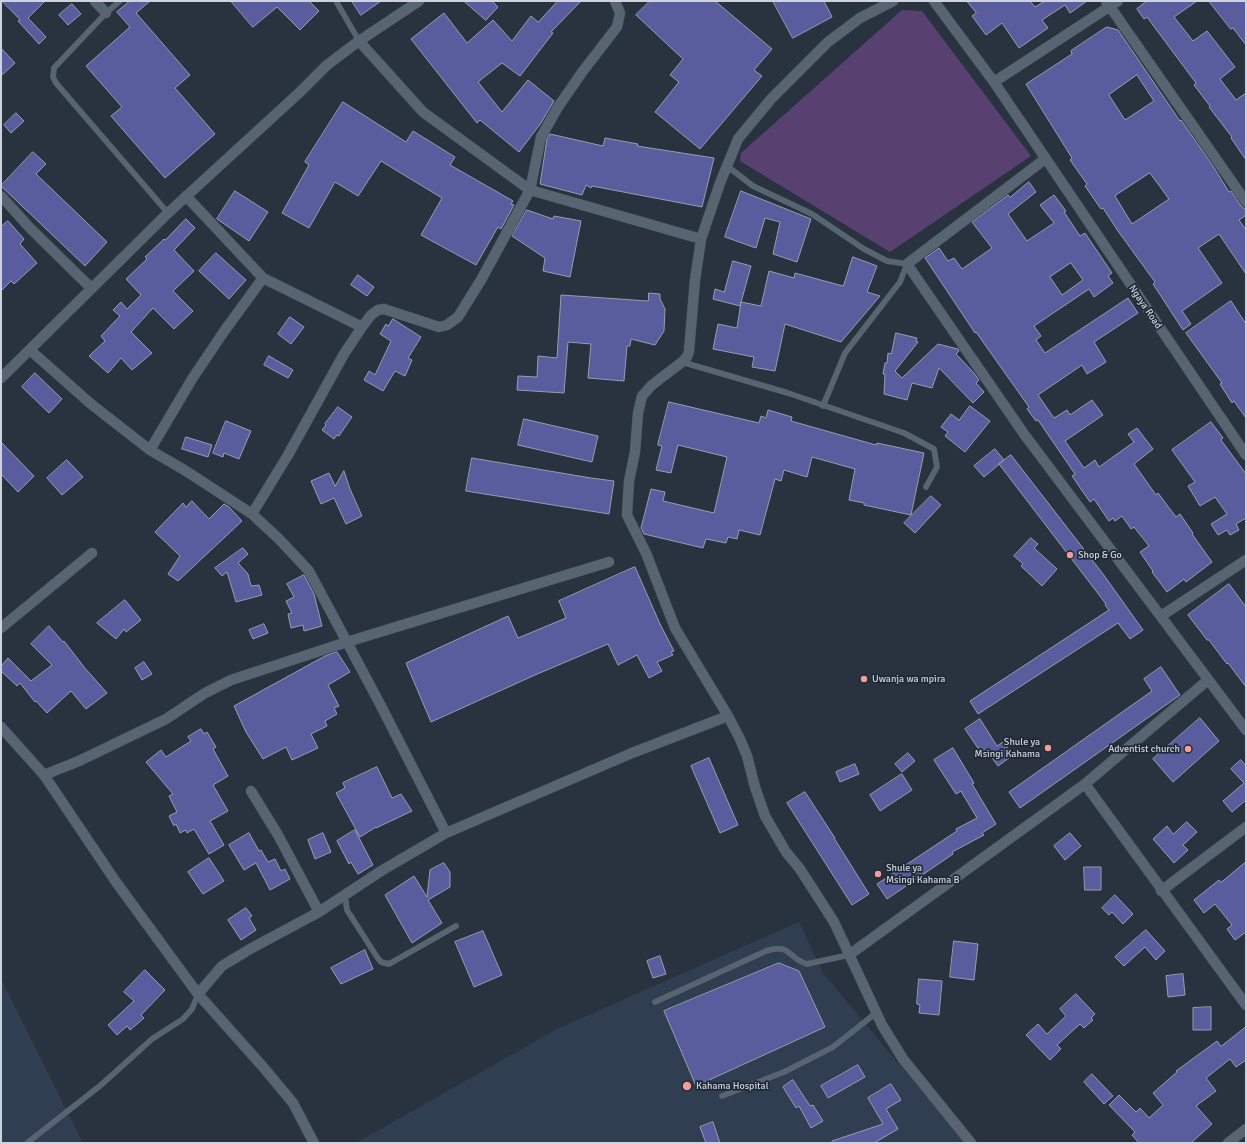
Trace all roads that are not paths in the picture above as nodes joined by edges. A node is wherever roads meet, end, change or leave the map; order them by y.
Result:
1 (95, 1) edge
2 (120, 1) edge
3 (336, 1) edge
4 (419, 1) edge
5 (615, 1) edge
6 (893, 1) edge
7 (934, 1) edge
8 (1112, 3) edge
9 (106, 13) junction
10 (359, 42) junction
11 (994, 82) junction
12 (1046, 159) junction
13 (727, 166) junction
14 (530, 190) junction
15 (1, 196) edge
16 (186, 196) junction
17 (1246, 202) edge
18 (168, 213) junction
19 (701, 239) junction
20 (907, 264) junction
21 (263, 278) junction
22 (91, 288) junction
23 (362, 327) junction
24 (30, 350) junction
25 (682, 362) junction
26 (2, 376) edge
27 (824, 406) junction
28 (150, 450) junction
29 (1246, 455) edge
30 (926, 487) dead end
31 (252, 514) junction
32 (92, 553) dead end
33 (1246, 560) edge
34 (609, 562) dead end
35 (1161, 616) junction
36 (1, 628) edge
37 (347, 642) junction
38 (1208, 680) junction
39 (728, 716) junction
40 (1, 727) edge
41 (1246, 730) edge
42 (44, 775) junction
43 (1085, 784) junction
44 (251, 791) dead end
45 (1246, 827) edge
46 (446, 833) junction
47 (1161, 891) junction
48 (345, 895) junction
49 (319, 912) junction
50 (456, 926) dead end
51 (849, 955) junction
52 (198, 994) junction
53 (655, 1002) dead end
54 (1246, 1005) edge
55 (876, 1013) junction
56 (722, 1096) dead end
57 (1246, 1129) edge
58 (27, 1143) edge
59 (314, 1143) edge
60 (971, 1143) edge
61 (1228, 1143) edge

1 - 9 street
2 - 9 lane
3 - 10 lane
4 - 10 street
5 - 14 street
6 - 13 street
7 - 11 street, Ngaya Road
8 - 11 street
8 - 17 street
9 - 18 lane
10 - 14 street
10 - 16 street
11 - 12 street, Ngaya Road
12 - 20 street
12 - 29 street, Ngaya Road
13 - 19 street
13 - 20 lane
14 - 19 street
14 - 23 street
15 - 22 street
16 - 18 street
16 - 21 street
18 - 22 street
19 - 25 street
20 - 27 lane
20 - 35 street
21 - 23 street
21 - 28 street
22 - 24 street
23 - 31 street
24 - 26 street
24 - 28 street
25 - 27 lane
25 - 39 street
27 - 30 lane
28 - 31 street
31 - 37 street
32 - 36 street
33 - 35 street
34 - 37 street
35 - 38 street
37 - 42 street
37 - 46 street
38 - 41 street
38 - 43 street
39 - 46 street
39 - 51 street
40 - 42 street
42 - 52 street
43 - 47 street
43 - 51 street
44 - 49 street
45 - 47 street
46 - 48 street
47 - 54 street
48 - 49 street
48 - 50 lane
49 - 52 street
51 - 53 lane
51 - 55 street
52 - 58 lane
52 - 59 street
55 - 56 lane
55 - 60 street
57 - 61 street

